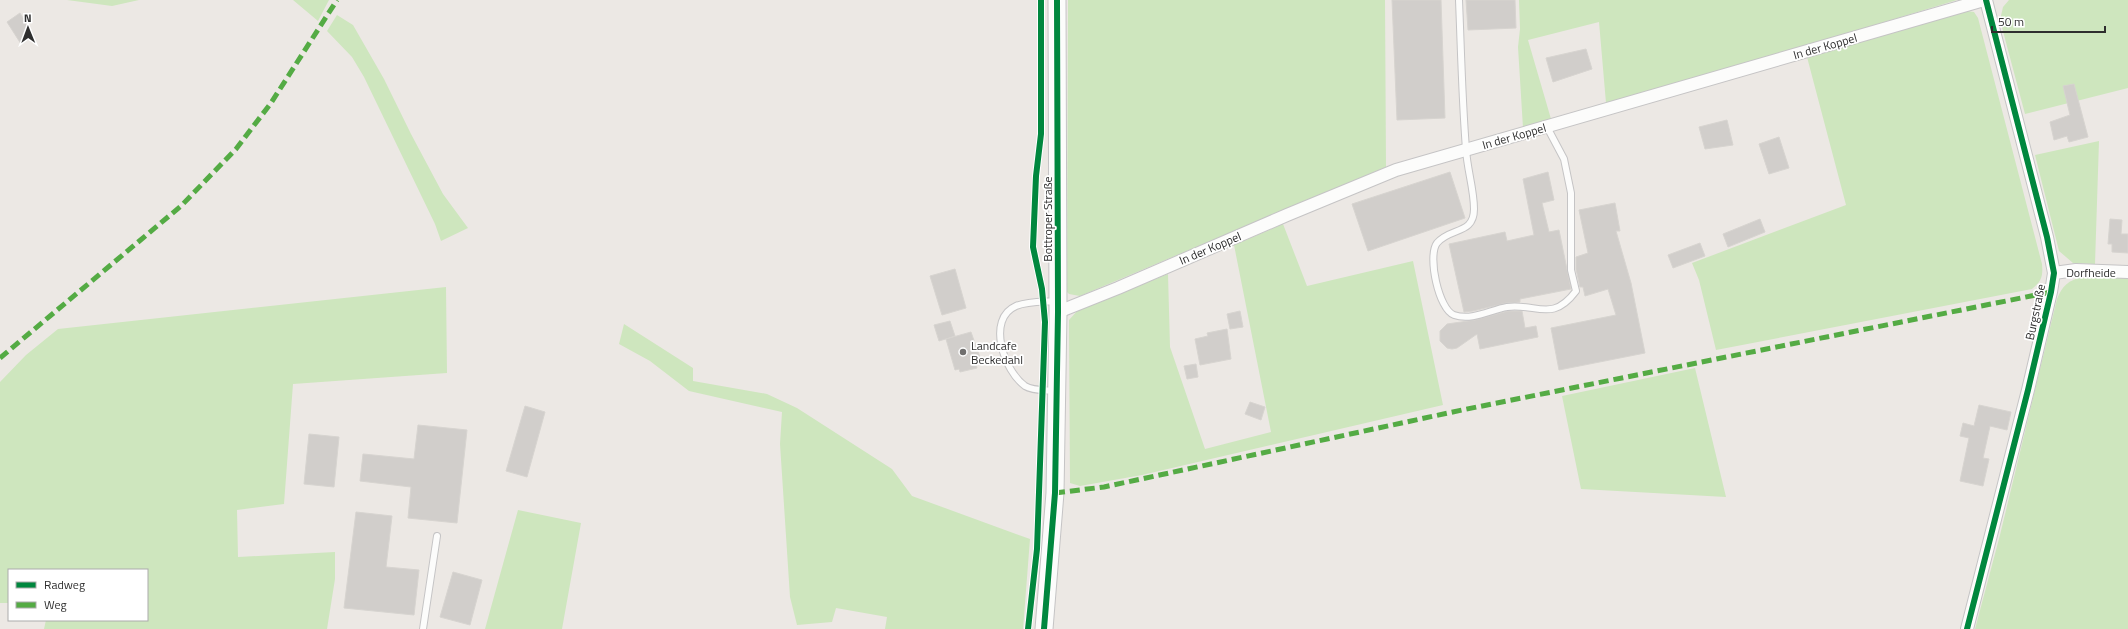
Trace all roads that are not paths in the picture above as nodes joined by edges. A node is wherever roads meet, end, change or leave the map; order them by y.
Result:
1 (1057, 0) edge
2 (1459, 0) edge
3 (1985, 0) edge
4 (1547, 126) junction
5 (1466, 150) junction
6 (2128, 272) edge
7 (2054, 273) junction
8 (1058, 306) junction
9 (1057, 391) junction
10 (437, 536) dead end
11 (423, 629) edge
12 (1044, 629) edge
13 (1967, 629) edge

1 - 8 main road, Bottroper Straße
2 - 5 lane
3 - 4 street, In der Koppel
3 - 7 street, Burgstraße
4 - 5 street, In der Koppel
4 - 5 lane
5 - 8 street, In der Koppel
6 - 7 street, Dorfheide
7 - 13 street, Burgstraße
8 - 9 main road, Bottroper Straße
8 - 9 lane
9 - 12 main road, Bottroper Straße
10 - 11 lane

